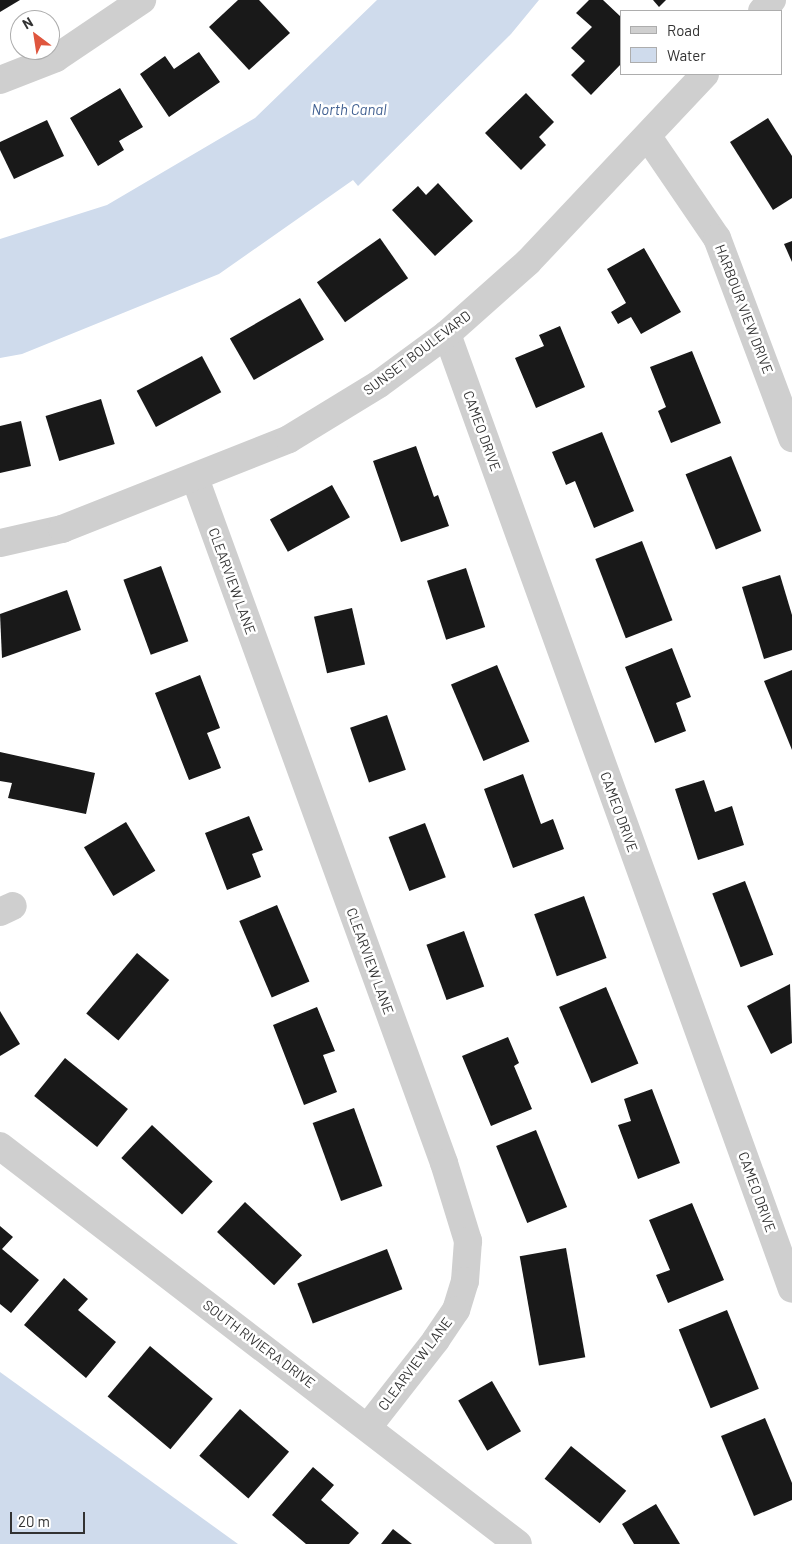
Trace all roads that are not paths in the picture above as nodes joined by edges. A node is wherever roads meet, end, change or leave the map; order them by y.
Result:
1 (142, 0) edge
2 (772, 0) edge
3 (112, 8) edge
4 (763, 10) edge
5 (704, 75) edge
6 (0, 80) edge
7 (648, 137) junction
8 (447, 334) junction
9 (792, 438) edge
10 (195, 478) junction
11 (0, 543) edge
12 (0, 1146) edge
13 (792, 1289) edge
14 (368, 1427) junction
15 (518, 1544) edge

1 - 3 street
2 - 4 street
3 - 6 street
5 - 7 street, SUNSET BOULEVARD
7 - 8 street, SUNSET BOULEVARD
7 - 9 street, HARBOUR VIEW DRIVE
8 - 10 street, SUNSET BOULEVARD
8 - 13 street, CAMEO DRIVE
10 - 11 street, SUNSET BOULEVARD
10 - 14 street, CLEARVIEW LANE
12 - 14 street, SOUTH RIVIERA DRIVE
14 - 15 street, SOUTH RIVIERA DRIVE

